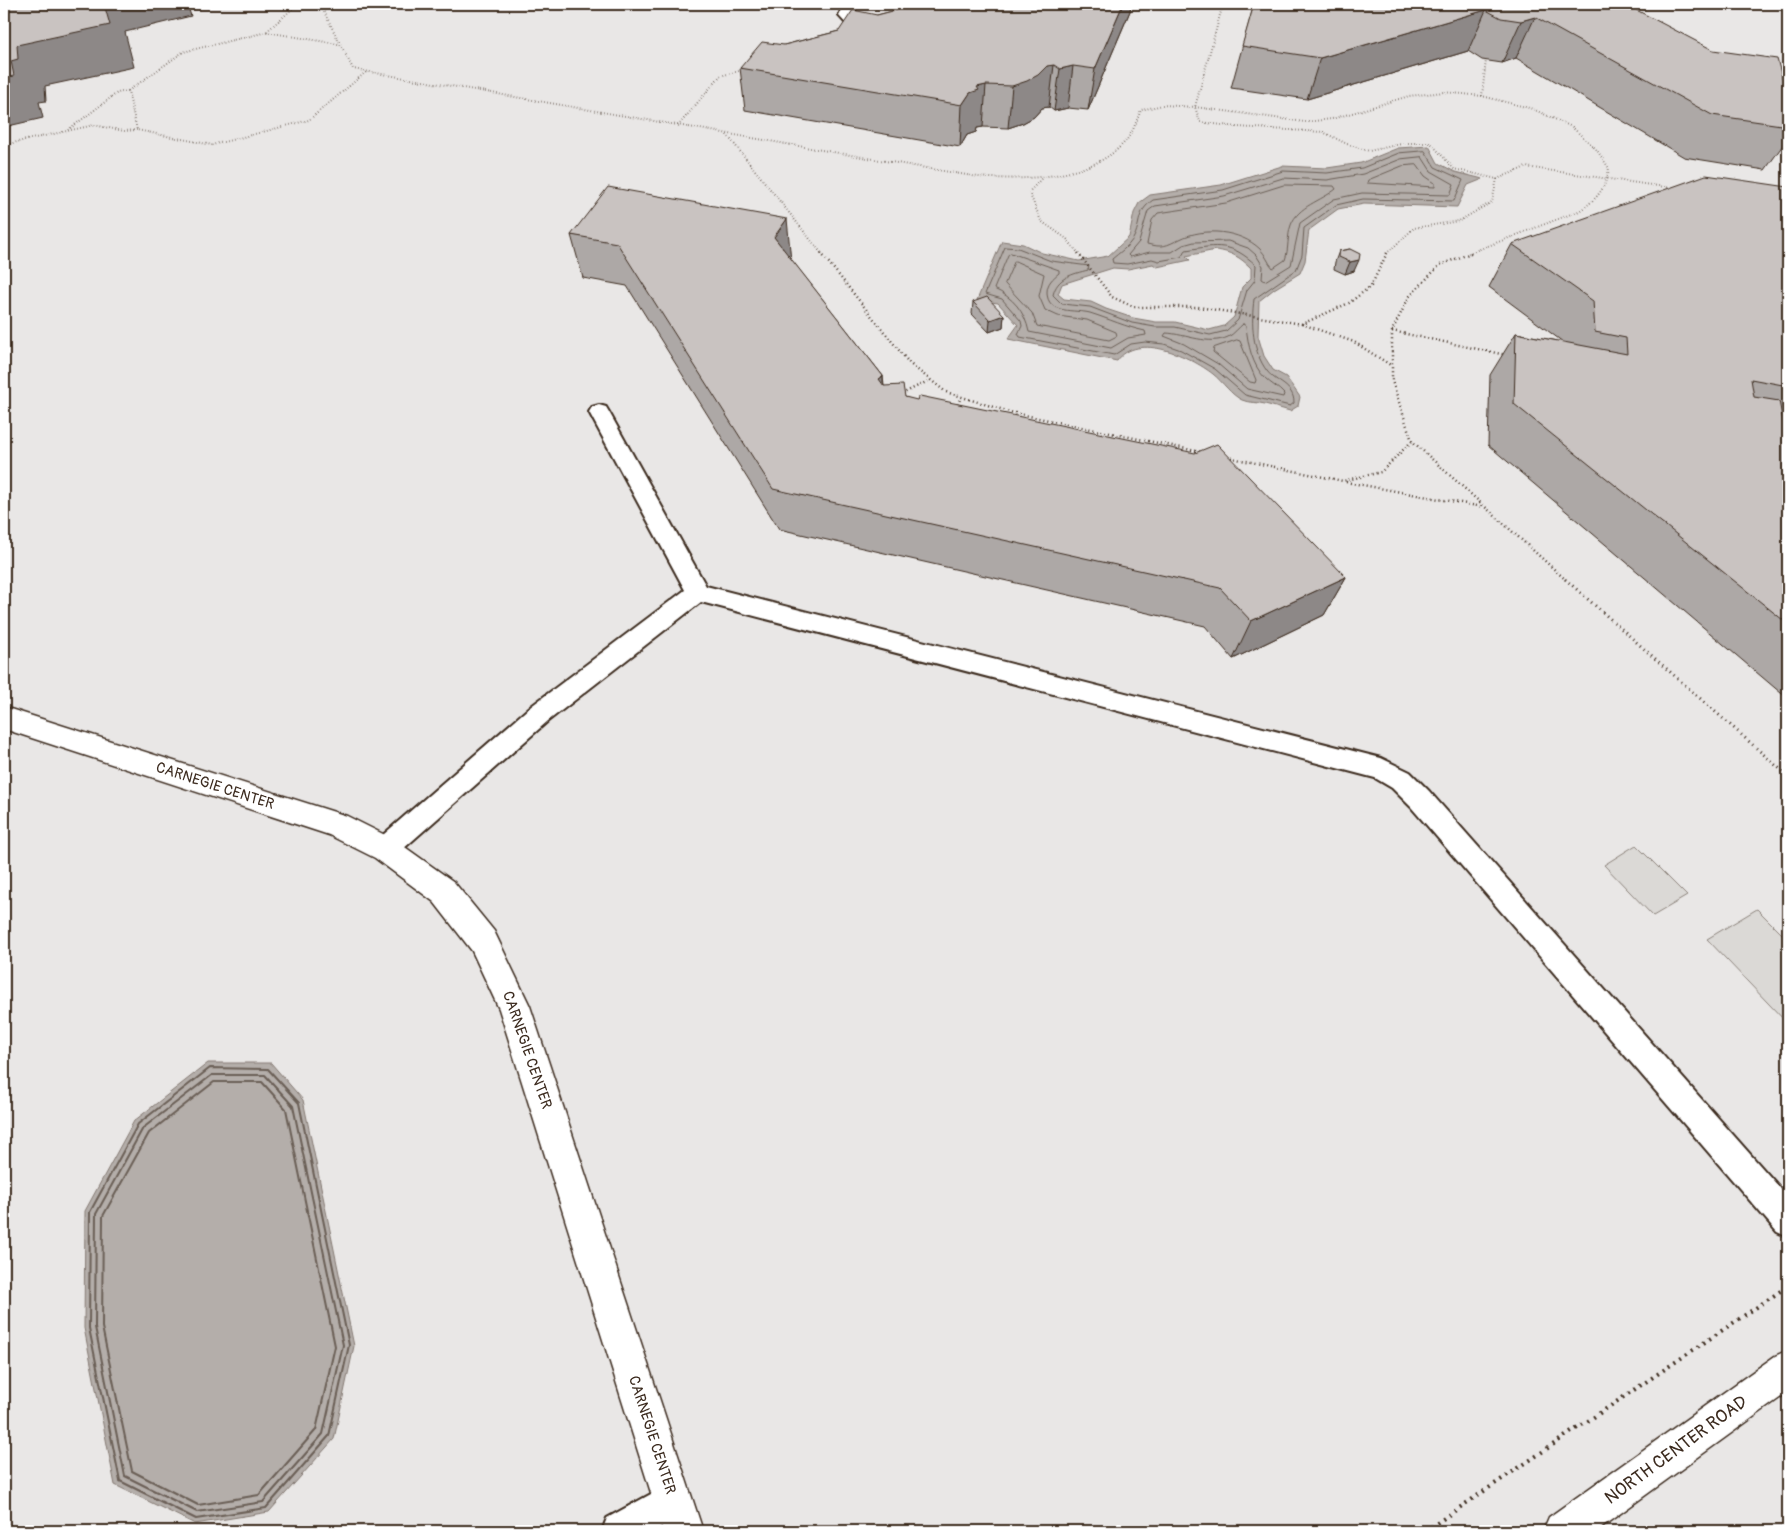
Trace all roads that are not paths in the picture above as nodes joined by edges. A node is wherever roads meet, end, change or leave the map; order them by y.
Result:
1 (850, 4) edge
2 (893, 33) edge
3 (598, 412) dead end
4 (698, 593) junction
5 (4, 718) edge
6 (385, 849) junction
7 (1788, 1221) edge
8 (1788, 1369) edge
9 (678, 1516) edge
10 (620, 1531) edge
11 (1563, 1531) edge

1 - 2 lane
3 - 4 lane
4 - 6 lane
4 - 7 lane
5 - 6 street, CARNEGIE CENTER
6 - 9 street, CARNEGIE CENTER
8 - 11 street, NORTH CENTER ROAD
9 - 10 lane

